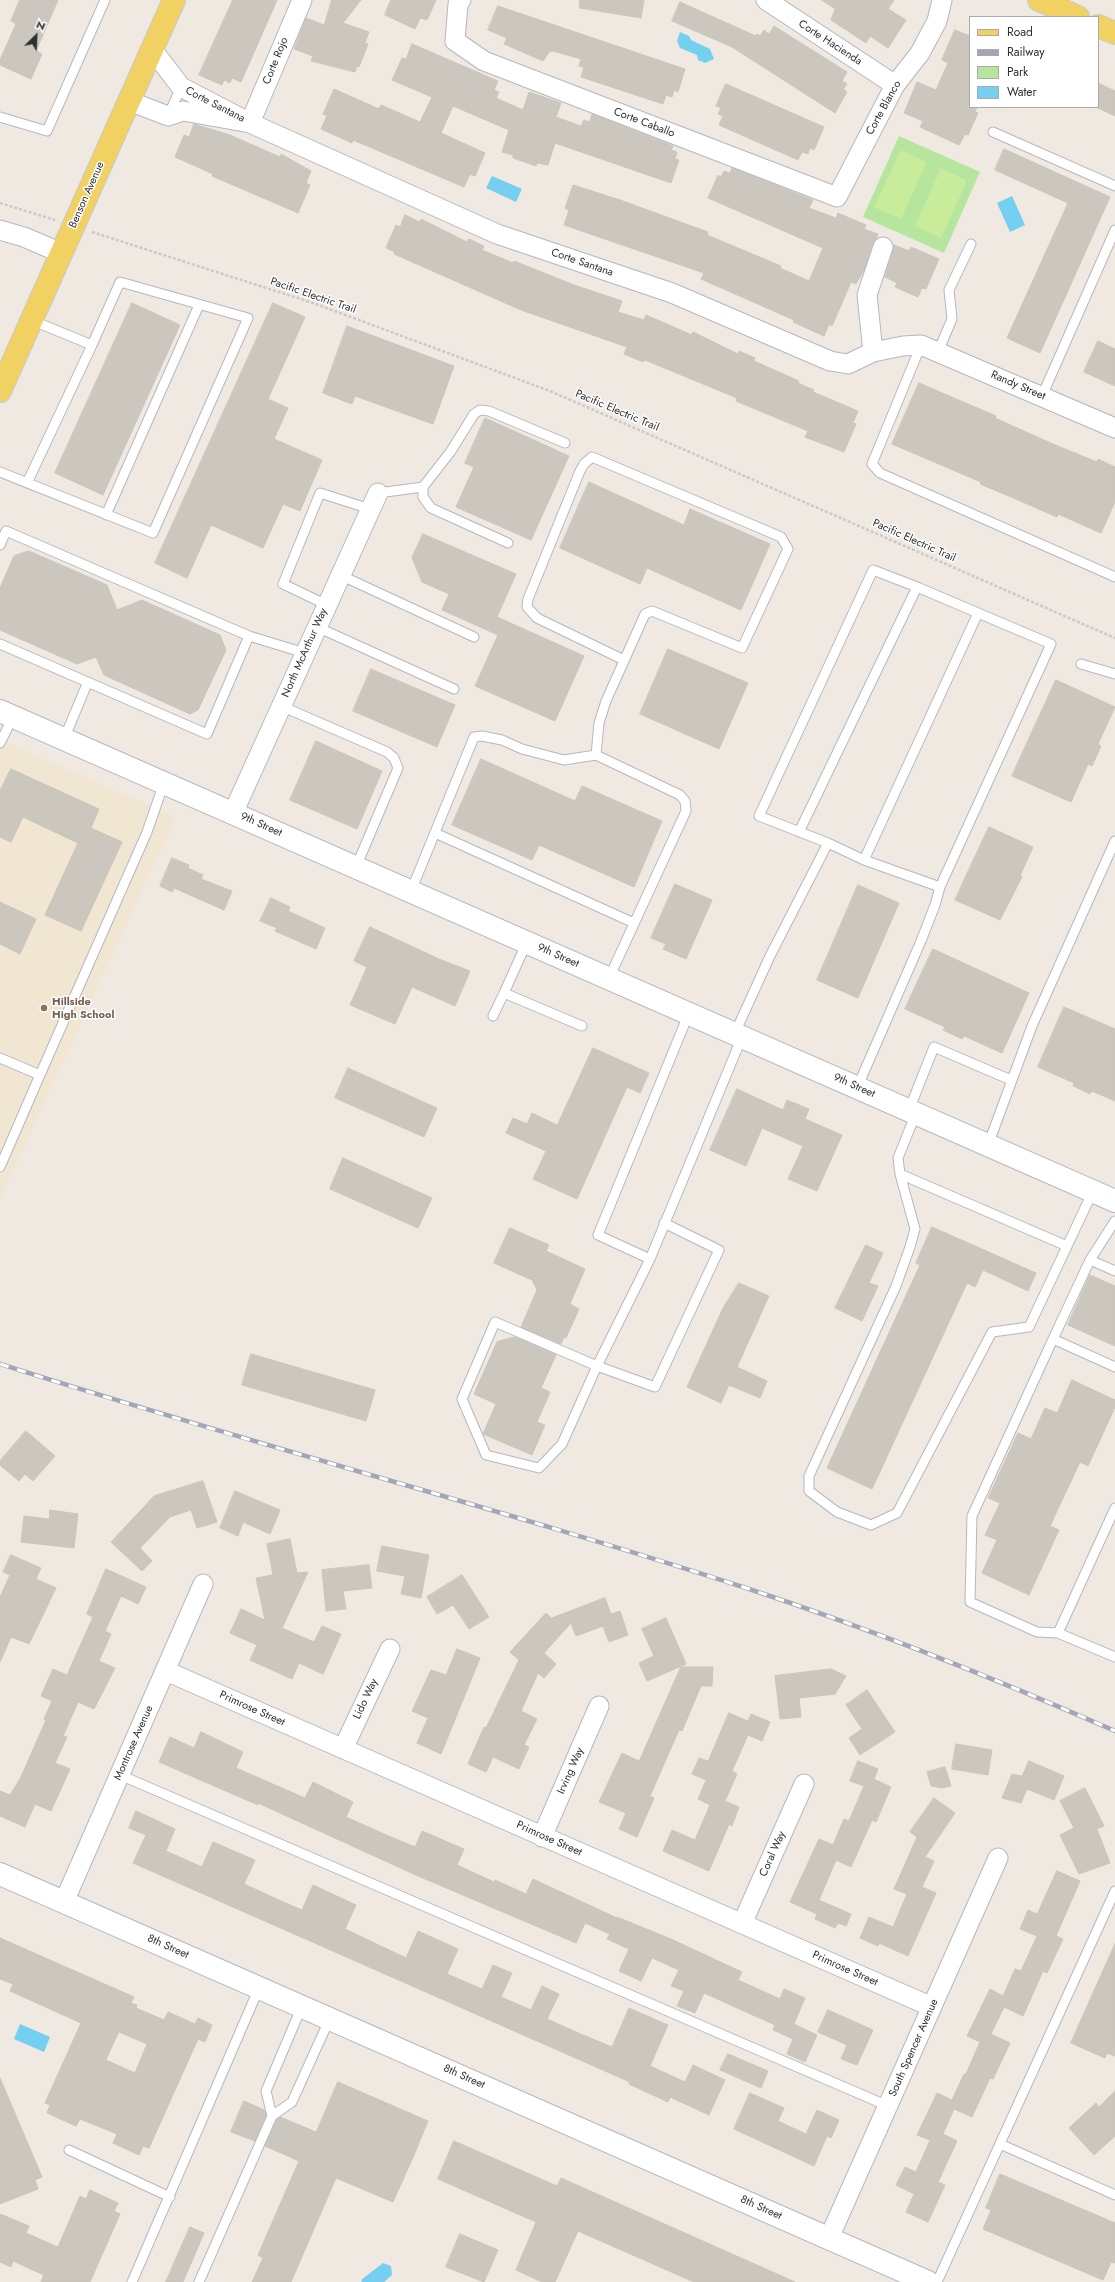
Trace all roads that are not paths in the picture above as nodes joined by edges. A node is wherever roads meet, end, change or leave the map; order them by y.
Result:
1 (106, 0) edge
2 (174, 0) edge
3 (302, 0) edge
4 (461, 0) edge
5 (766, 0) edge
6 (942, 0) edge
7 (1038, 0) edge
8 (1076, 16) edge
9 (1099, 26) edge
10 (1115, 33) edge
11 (152, 49) junction
12 (895, 86) junction
13 (181, 87) junction
14 (129, 101) junction
15 (168, 116) junction
16 (0, 117) edge
17 (250, 123) junction
18 (993, 132) dead end
19 (1115, 186) edge
20 (837, 197) joint
21 (0, 230) edge
22 (1115, 230) edge
23 (971, 244) dead end
24 (882, 247) dead end
25 (61, 253) junction
26 (199, 304) junction
27 (32, 320) junction
28 (92, 345) junction
29 (912, 345) junction
30 (873, 352) junction
31 (938, 352) junction
32 (0, 391) edge
33 (1042, 396) junction
34 (1115, 428) edge
35 (565, 444) dead end
36 (0, 472) edge
37 (27, 483) junction
38 (423, 487) junction
39 (374, 501) junction
40 (106, 514) junction
41 (3, 530) edge
42 (508, 543) dead end
43 (0, 546) edge
44 (340, 576) junction
45 (1115, 577) edge
46 (917, 587) junction
47 (327, 605) junction
48 (978, 613) junction
49 (317, 627) junction
50 (249, 636) junction
51 (474, 637) dead end
52 (0, 644) edge
53 (305, 654) junction
54 (624, 660) junction
55 (1081, 664) dead end
56 (1115, 674) edge
57 (87, 684) junction
58 (454, 689) dead end
59 (281, 706) junction
60 (6, 714) edge
61 (64, 739) junction
62 (0, 743) edge
63 (596, 755) junction
64 (164, 783) junction
65 (233, 813) junction
66 (799, 832) junction
67 (435, 833) junction
68 (1115, 840) edge
69 (828, 843) junction
70 (864, 860) junction
71 (356, 867) junction
72 (940, 887) junction
73 (411, 891) junction
74 (634, 923) junction
75 (527, 942) junction
76 (609, 978) junction
77 (504, 993) junction
78 (689, 1013) junction
79 (493, 1016) dead end
80 (582, 1026) dead end
81 (738, 1035) junction
82 (0, 1058) edge
83 (40, 1075) junction
84 (1011, 1080) junction
85 (857, 1088) junction
86 (913, 1112) junction
87 (988, 1144) junction
88 (0, 1167) edge
89 (900, 1174) junction
90 (1093, 1191) junction
91 (1115, 1201) edge
92 (1115, 1221) edge
93 (664, 1223) junction
94 (1067, 1246) junction
95 (650, 1259) junction
96 (1090, 1260) junction
97 (1115, 1271) edge
98 (1053, 1339) junction
99 (596, 1366) junction
100 (1115, 1366) edge
101 (1115, 1508) edge
102 (203, 1584) dead end
103 (1058, 1633) junction
104 (390, 1649) dead end
105 (1115, 1657) edge
106 (166, 1671) junction
107 (599, 1706) dead end
108 (343, 1749) junction
109 (120, 1775) junction
110 (804, 1784) dead end
111 (542, 1836) junction
112 (998, 1858) dead end
113 (0, 1874) edge
114 (1115, 1891) edge
115 (64, 1902) junction
116 (742, 1924) junction
117 (259, 1987) junction
118 (302, 2006) junction
119 (932, 2007) junction
120 (330, 2018) junction
121 (888, 2106) junction
122 (272, 2116) junction
123 (1000, 2144) junction
124 (70, 2150) dead end
125 (1115, 2195) edge
126 (170, 2197) junction
127 (829, 2238) junction
128 (132, 2282) edge
129 (199, 2282) edge
130 (928, 2282) edge
131 (937, 2282) edge

1 - 16 lane
2 - 11 main road, Benson Avenue
3 - 17 street, Corte Rojo
4 - 20 street, Corte Caballo
5 - 12 street, Corte Hacienda
6 - 12 street, Corte Blanco
7 - 8 main road
9 - 10 main road
11 - 13 street, Corte Santana
11 - 14 main road, Benson Avenue
12 - 20 street, Corte Blanco
13 - 15 lane
13 - 17 street, Corte Santana
14 - 15 street
14 - 25 main road, Benson Avenue
15 - 17 street, Corte Santana
17 - 30 street, Corte Santana
18 - 19 lane
21 - 25 street
22 - 33 lane
23 - 31 lane
24 - 30 street
25 - 27 main road, Benson Avenue
26 - 28 lane
26 - 40 lane
26 - 40 lane
27 - 28 lane
27 - 32 main road, Benson Avenue
28 - 37 lane
29 - 30 street, Corte Santana
29 - 31 street, Randy Street
29 - 45 lane
31 - 33 street, Randy Street
33 - 34 street, Randy Street
35 - 38 lane
36 - 37 lane
37 - 40 lane
38 - 39 lane
38 - 42 lane
39 - 44 street, North McArthur Way
39 - 47 lane
41 - 43 lane
41 - 50 lane
44 - 47 street, North McArthur Way
44 - 51 lane
46 - 48 lane
46 - 66 lane
46 - 66 lane
47 - 49 street, North McArthur Way
48 - 70 lane
48 - 72 lane
49 - 53 street, North McArthur Way
49 - 58 lane
50 - 53 lane
50 - 57 lane
52 - 57 lane
53 - 59 street, North McArthur Way
54 - 54 lane
54 - 63 lane
55 - 56 lane
57 - 61 lane
59 - 65 street, North McArthur Way
59 - 71 lane
60 - 61 street, 9th Street
60 - 62 lane
61 - 64 street, 9th Street
63 - 67 lane
63 - 74 lane
64 - 65 street, 9th Street
64 - 83 lane
65 - 71 street, 9th Street
66 - 69 lane
67 - 73 lane
67 - 74 lane
68 - 84 lane
69 - 70 lane
69 - 81 lane
70 - 72 lane
71 - 73 street, 9th Street
72 - 85 lane
73 - 75 street, 9th Street
74 - 76 lane
75 - 76 street, 9th Street
75 - 77 lane
76 - 78 street, 9th Street
77 - 79 lane
77 - 80 lane
78 - 81 street, 9th Street
78 - 95 lane
81 - 85 street, 9th Street
81 - 93 lane
82 - 83 lane
83 - 88 lane
84 - 86 lane
84 - 87 lane
85 - 86 street, 9th Street
86 - 87 street, 9th Street
86 - 89 lane
87 - 90 street, 9th Street
89 - 94 lane
89 - 94 lane
90 - 91 street, 9th Street
90 - 94 lane
92 - 96 lane
93 - 95 lane
93 - 99 lane
95 - 99 lane
96 - 97 lane
96 - 98 lane
98 - 100 lane
98 - 103 lane
99 - 99 lane
101 - 103 lane
102 - 106 street, Montrose Avenue
103 - 105 lane
104 - 108 street, Lido Way
106 - 108 street, Primrose Street
106 - 109 street, Montrose Avenue
107 - 111 street, Irving Way
108 - 111 street, Primrose Street
109 - 115 street, Montrose Avenue
109 - 121 lane
110 - 116 street, Coral Way
111 - 116 street, Primrose Street
112 - 119 street, South Spencer Avenue
113 - 115 street, 8th Street
114 - 123 lane
115 - 117 street, 8th Street
116 - 119 street, Primrose Street
117 - 118 street, 8th Street
117 - 126 lane
118 - 120 street, 8th Street
118 - 122 lane
119 - 121 street, South Spencer Avenue
120 - 122 lane
120 - 127 street, 8th Street
121 - 127 street, South Spencer Avenue
122 - 129 lane
123 - 125 lane
123 - 131 lane
124 - 126 lane
126 - 128 lane
127 - 130 street, 8th Street

